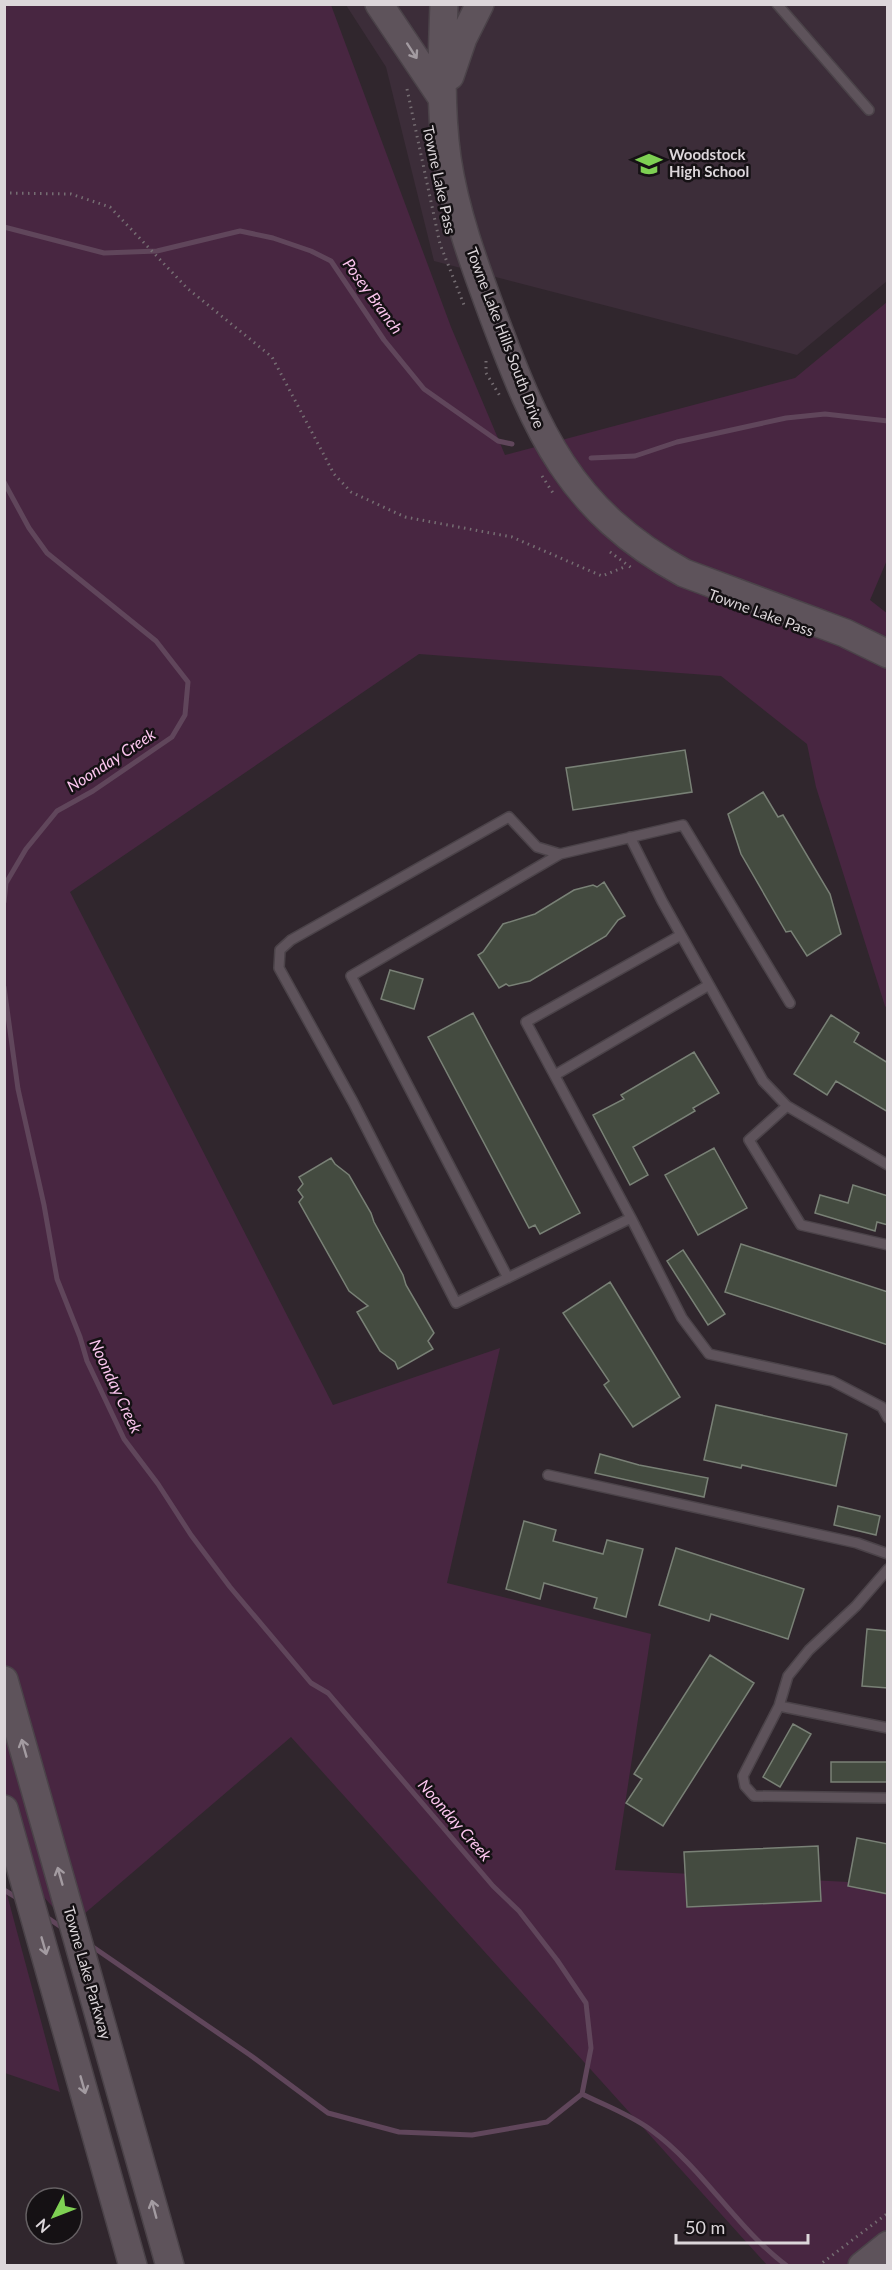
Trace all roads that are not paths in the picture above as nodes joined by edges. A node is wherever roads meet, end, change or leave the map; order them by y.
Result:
1 (379, 4) edge
2 (444, 4) edge
3 (480, 4) edge
4 (777, 4) edge
5 (442, 101) junction
6 (869, 110) dead end
7 (888, 654) edge
8 (630, 837) junction
9 (560, 854) junction
10 (681, 935) junction
11 (709, 985) junction
12 (790, 1003) dead end
13 (555, 1075) junction
14 (787, 1106) junction
15 (888, 1165) edge
16 (631, 1218) junction
17 (888, 1245) edge
18 (508, 1278) junction
19 (885, 1403) edge
20 (888, 1418) edge
21 (548, 1475) dead end
22 (888, 1554) edge
23 (887, 1570) edge
24 (4, 1680) edge
25 (779, 1706) junction
26 (888, 1728) edge
27 (888, 1798) edge
28 (4, 1809) edge
29 (888, 2245) edge
30 (133, 2265) edge
31 (170, 2265) edge
32 (862, 2265) edge

1 -> 5 street
2 - 5 street, Towne Lake Hills South Drive
3 - 5 street
4 - 6 lane
5 - 7 street, Towne Lake Hills South Drive
8 - 9 lane
8 - 10 lane
8 - 12 lane
9 - 18 lane
9 - 18 lane
10 - 11 lane
10 - 13 lane
11 - 13 lane
11 - 14 lane
13 - 16 lane
14 - 15 lane
14 - 17 lane
16 - 18 lane
16 - 19 lane
19 - 20 lane
21 - 22 lane
23 - 25 lane
31 -> 24 street, Towne Lake Parkway
25 - 26 lane
25 - 27 lane
28 -> 30 street
29 - 32 street

